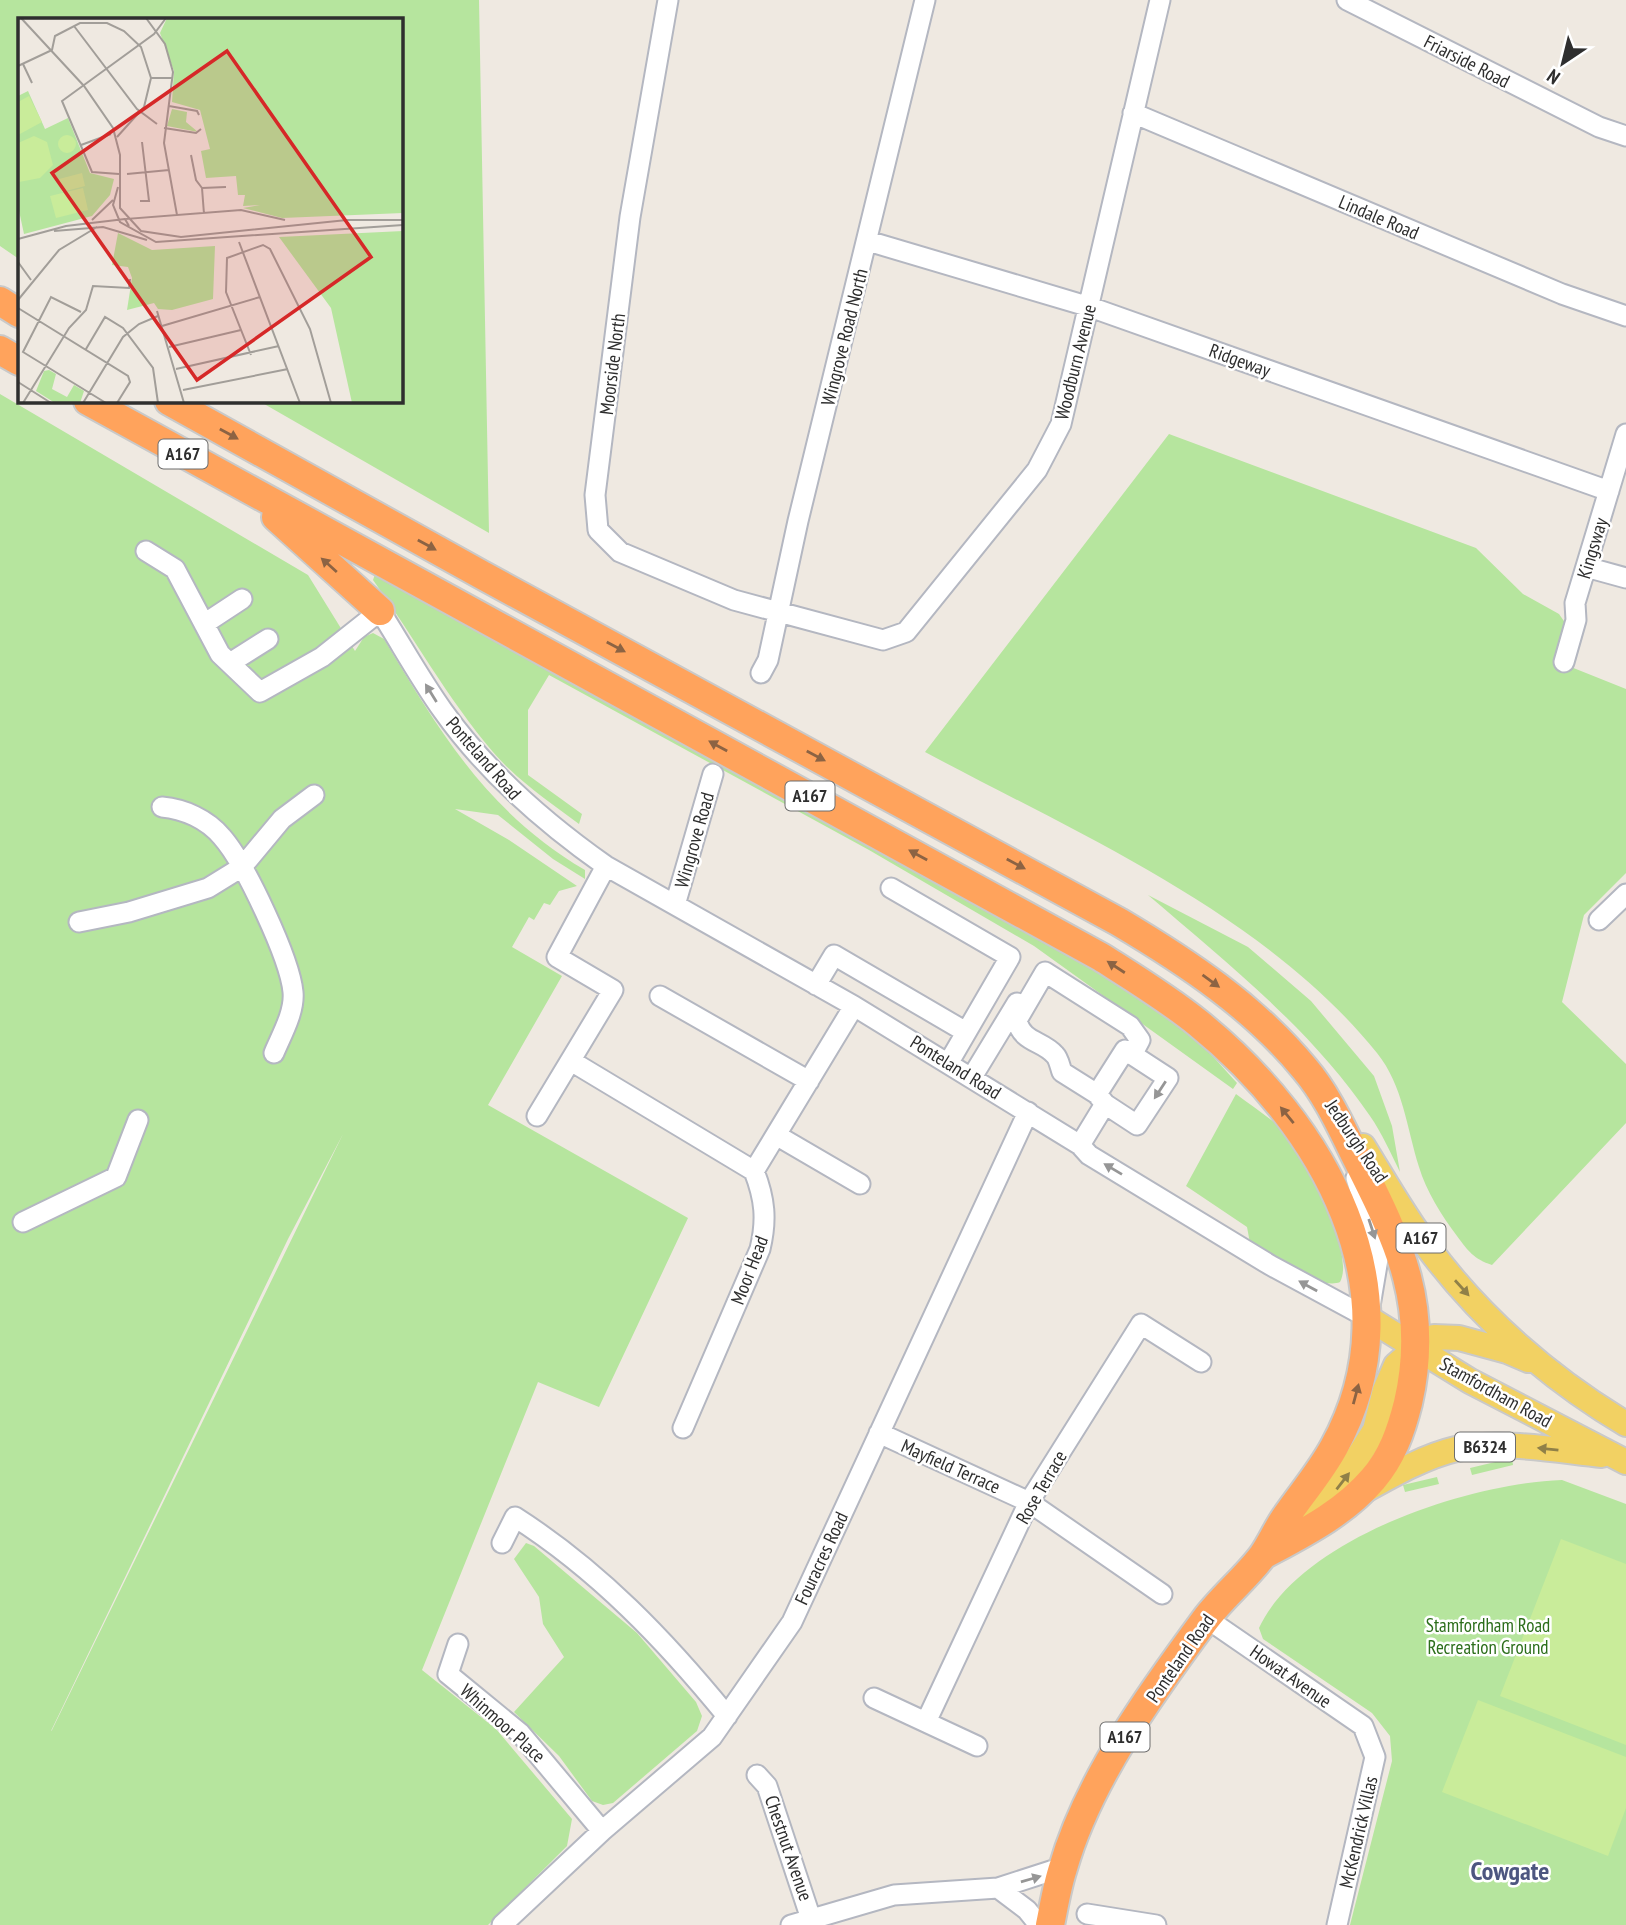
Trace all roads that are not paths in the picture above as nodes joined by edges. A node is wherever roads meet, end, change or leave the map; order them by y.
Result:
1 (668, 0) edge
2 (925, 0) edge
3 (1160, 0) edge
4 (1347, 0) edge
5 (1133, 113) junction
6 (1626, 136) edge
7 (868, 241) junction
8 (0, 301) edge
9 (1090, 307) junction
10 (18, 312) edge
11 (1626, 316) edge
12 (0, 350) edge
13 (18, 360) edge
14 (90, 402) edge
15 (171, 402) edge
16 (1626, 434) edge
17 (243, 487) junction
18 (1609, 491) junction
19 (146, 551) dead end
20 (1586, 567) junction
21 (1626, 578) edge
22 (242, 599) dead end
23 (779, 610) junction
24 (380, 611) junction
25 (204, 624) junction
26 (268, 639) dead end
27 (1564, 662) dead end
28 (230, 663) junction
29 (761, 673) dead end
30 (713, 774) dead end
31 (314, 795) dead end
32 (162, 807) dead end
33 (606, 866) junction
34 (242, 867) junction
35 (891, 888) dead end
36 (1626, 894) edge
37 (675, 905) junction
38 (1599, 920) dead end
39 (79, 922) dead end
40 (816, 985) junction
41 (660, 996) dead end
42 (1020, 998) dead end
43 (855, 1006) junction
44 (966, 1032) junction
45 (274, 1053) dead end
46 (1132, 1055) junction
47 (571, 1061) junction
48 (949, 1062) junction
49 (972, 1077) junction
50 (809, 1081) junction
51 (1324, 1092) junction
52 (1101, 1099) junction
53 (1028, 1112) junction
54 (537, 1116) dead end
55 (138, 1119) dead end
56 (776, 1135) junction
57 (1347, 1139) junction
58 (1084, 1150) junction
59 (754, 1171) junction
60 (860, 1184) dead end
61 (23, 1222) dead end
62 (1368, 1318) junction
63 (1415, 1347) junction
64 (1200, 1363) dead end
65 (1542, 1366) junction
66 (1581, 1394) junction
67 (1626, 1408) edge
68 (1626, 1424) edge
69 (683, 1428) dead end
70 (879, 1433) junction
71 (1621, 1459) edge
72 (1362, 1492) junction
73 (1029, 1502) junction
74 (1286, 1516) junction
75 (502, 1543) dead end
76 (1263, 1556) junction
77 (1162, 1594) dead end
78 (1206, 1618) junction
79 (458, 1644) dead end
80 (874, 1698) dead end
81 (727, 1716) junction
82 (926, 1722) junction
83 (1368, 1740) joint
84 (977, 1746) dead end
85 (757, 1775) dead end
86 (602, 1831) junction
87 (1063, 1867) junction
88 (998, 1888) junction
89 (1087, 1914) dead end
90 (813, 1921) edge
91 (502, 1925) edge
92 (791, 1925) edge
93 (1039, 1925) edge
94 (1050, 1925) edge
95 (1156, 1925) edge
96 (1337, 1925) edge

1 - 23 street, Moorside North
2 - 7 street, Wingrove Road North
3 - 5 street, Woodburn Avenue
4 - 6 street, Friarside Road
5 - 9 street, Woodburn Avenue
5 - 11 street, Lindale Road
7 - 9 street, Ridgeway
7 - 23 street, Wingrove Road North
8 - 10 highway
9 - 18 street, Ridgeway
9 - 23 street, Woodburn Avenue
12 - 13 highway
14 - 17 highway, A167
15 -> 51 highway, A167
16 - 18 street, Kingsway
24 -> 17 highway
62 -> 17 highway, A167
18 - 20 street, Kingsway
19 - 25 street
20 - 21 street
20 - 27 street, Kingsway
22 - 25 street
23 - 29 street, Wingrove Road North
24 - 28 street
33 -> 24 street, Ponteland Road
25 - 28 street
26 - 28 street
30 - 37 street, Wingrove Road
31 - 34 street
32 - 34 street
33 - 37 street, Ponteland Road
33 - 47 street
34 - 39 street
34 - 45 street
35 - 44 street
36 - 38 street
37 - 40 street, Ponteland Road
40 - 43 street, Ponteland Road
40 - 44 street
41 - 50 street
42 - 49 street
43 - 48 street, Ponteland Road
43 - 50 street
44 - 48 street
46 - 52 street
46 -> 52 street
46 - 52 street
47 - 54 street
47 - 59 street
48 - 49 street, Ponteland Road
49 - 53 street, Ponteland Road
50 - 56 street
51 - 57 highway, Jedburgh Road / A167
51 -> 65 main road, Jedburgh Road / A167
52 - 58 street
53 - 58 street, Ponteland Road
53 - 70 street, Fouracres Road
55 - 61 street
56 - 59 street
56 - 60 street
57 -> 62 street
57 - 63 highway, Jedburgh Road / A167
62 -> 58 street, Ponteland Road
59 - 69 street, Moor Head
62 - 63 main road, Stamfordham Road
74 -> 62 highway, Ponteland Road / A167
63 - 65 main road
63 - 71 main road, Stamfordham Road
63 - 72 highway, Ponteland Road / A167
74 -> 63 main road
64 - 73 street, Rose Terrace
65 - 66 main road, A167
66 - 67 main road
66 - 68 main road, A167
70 - 73 street, Mayfield Terrace
70 - 81 street, Fouracres Road
71 -> 72 main road, B6324
72 - 76 highway, Ponteland Road / A167
73 - 77 street, Mayfield Terrace
73 - 82 street, Rose Terrace
74 - 76 highway, Ponteland Road / A167
75 - 81 street
76 - 78 highway, Ponteland Road / A167
78 - 83 street, Howat Avenue
78 - 87 highway, Ponteland Road / A167
79 - 86 street, Whinmoor Place
80 - 82 street
81 - 86 street, Fouracres Road
82 - 84 street
83 - 96 street, McKendrick Villas
85 - 90 street, Chestnut Avenue
86 - 91 street, Fouracres Road
88 -> 87 street
87 - 94 highway, Ponteland Road / A167
88 - 90 street
88 - 93 street
89 - 95 street
90 - 92 street

